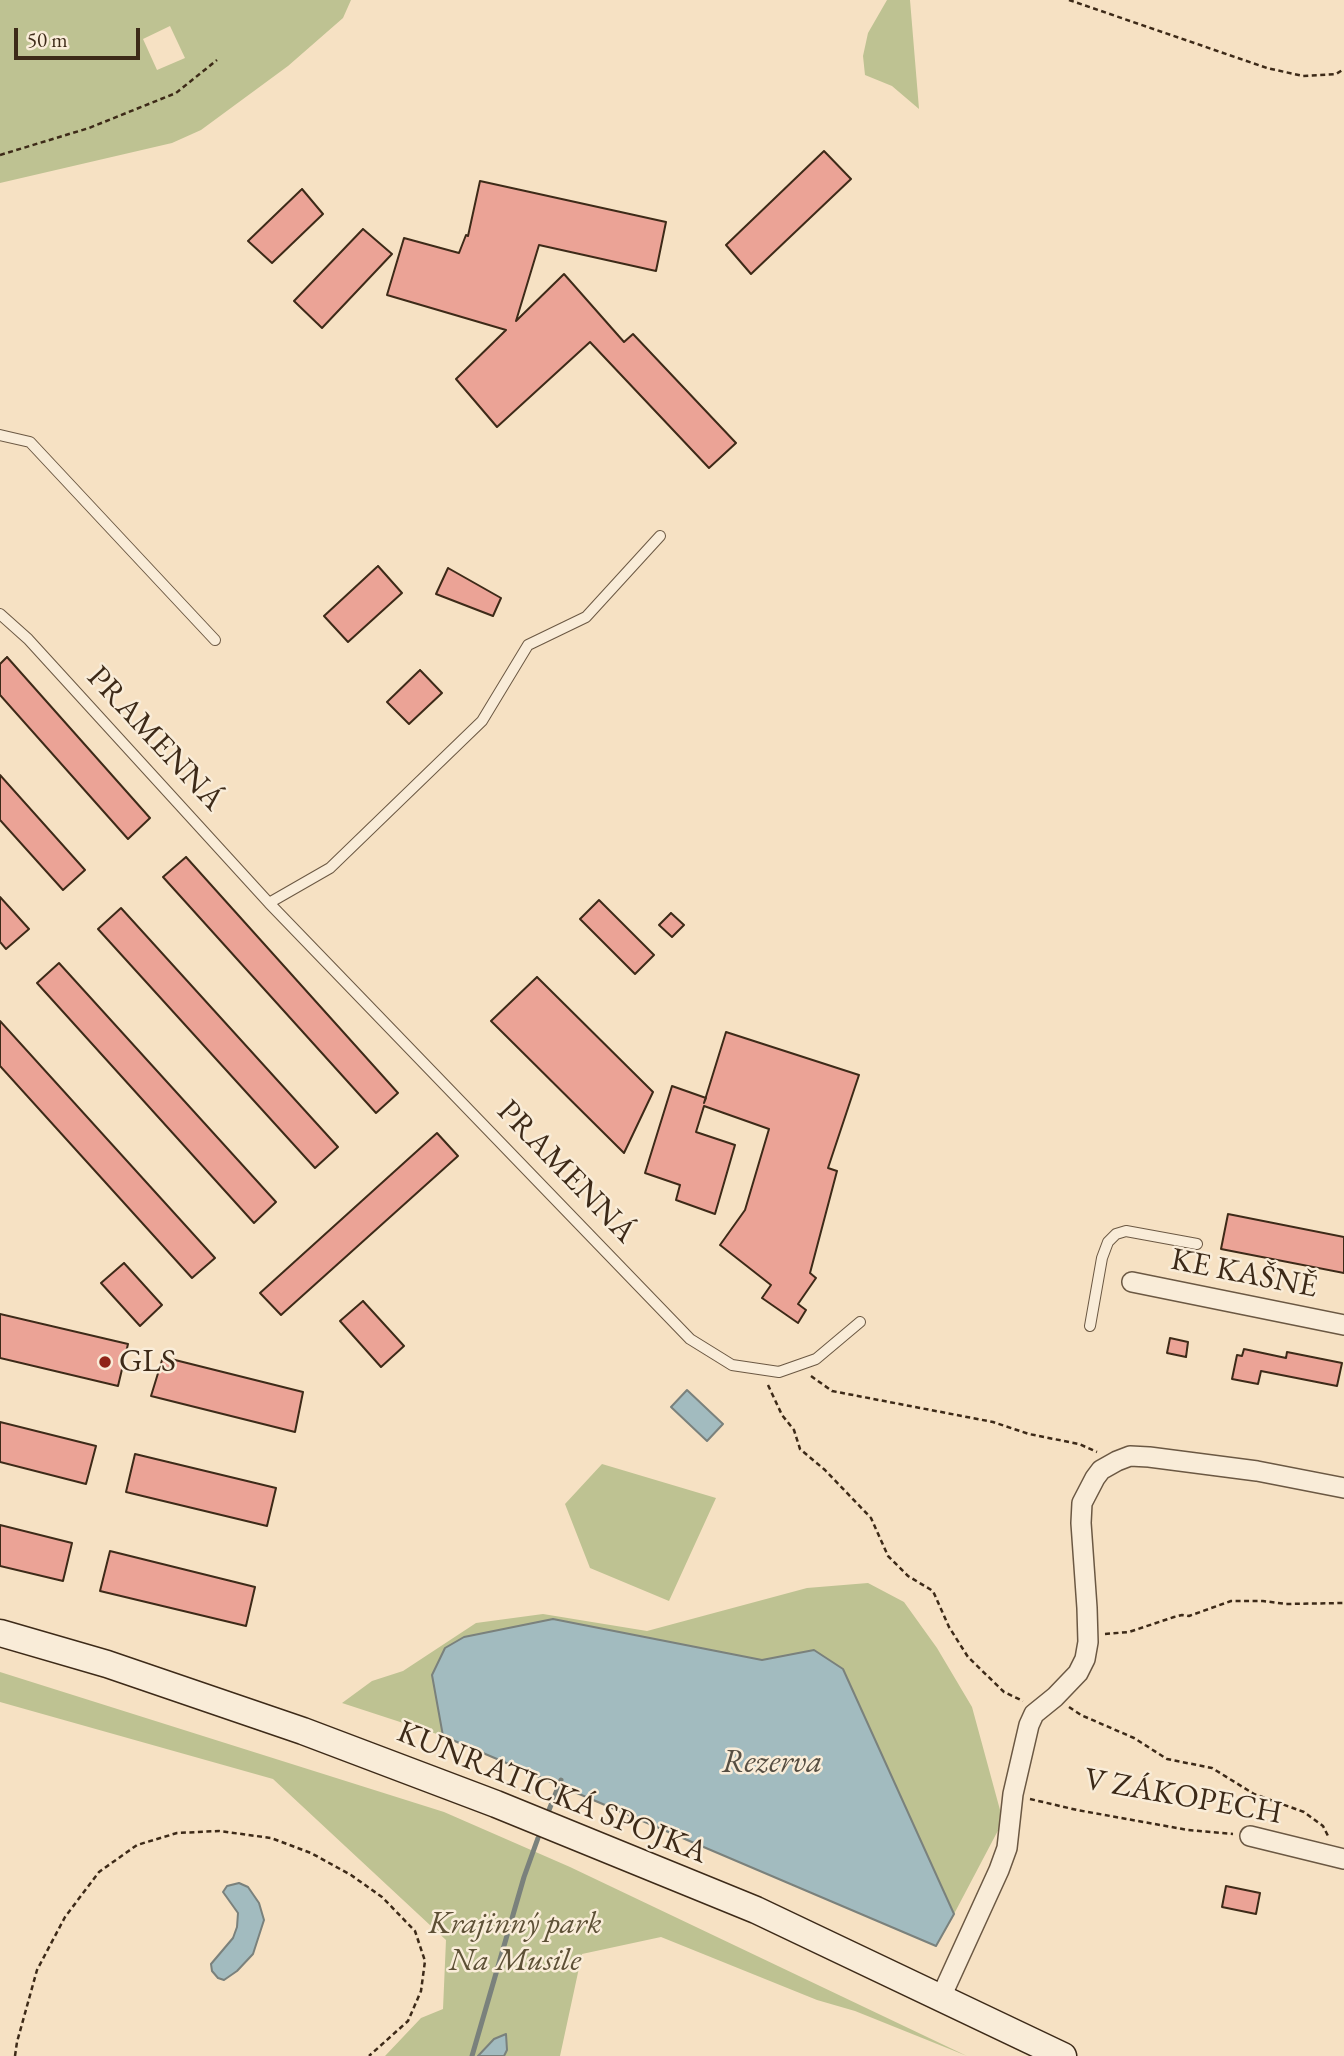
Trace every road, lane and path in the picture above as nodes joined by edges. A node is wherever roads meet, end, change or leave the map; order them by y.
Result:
1 (1069, 0) edge
2 (217, 60) dead end
3 (1344, 69) edge
4 (0, 155) edge
5 (0, 435) edge
6 (660, 536) dead end
7 (0, 614) edge
8 (215, 640) dead end
9 (269, 903) junction
10 (1197, 1244) dead end
11 (1132, 1282) dead end
12 (860, 1322) dead end
13 (1344, 1325) edge
14 (1090, 1326) dead end
15 (797, 1365) junction
16 (761, 1369) junction
17 (1103, 1455) dead end
18 (1344, 1488) edge
19 (1344, 1603) edge
20 (0, 1633) edge
21 (1088, 1633) junction
22 (1055, 1697) junction
23 (1040, 1710) junction
24 (1013, 1794) junction
25 (1250, 1836) joint
26 (1341, 1858) edge
27 (941, 1997) junction
28 (15, 2056) edge
29 (369, 2056) edge
30 (1063, 2056) edge

1 - 3 path
2 - 4 path
5 - 8 lane
6 - 9 lane
7 - 9 lane, PRAMENNÁ
9 - 16 lane, PRAMENNÁ
10 - 14 lane
11 - 13 street, KE KAŠNĚ
12 - 15 lane, PRAMENNÁ
15 - 16 lane, PRAMENNÁ
15 - 17 path
16 - 23 path
18 - 21 street
19 - 21 path
20 - 27 main road, KUNRATICKÁ SPOJKA
21 - 22 street
22 - 23 street
22 - 26 path
23 - 24 street
24 - 25 path, V ZÁKOPECH
24 - 27 street
25 - 26 street, V ZÁKOPECH
27 - 30 main road, KUNRATICKÁ SPOJKA
28 - 29 path

